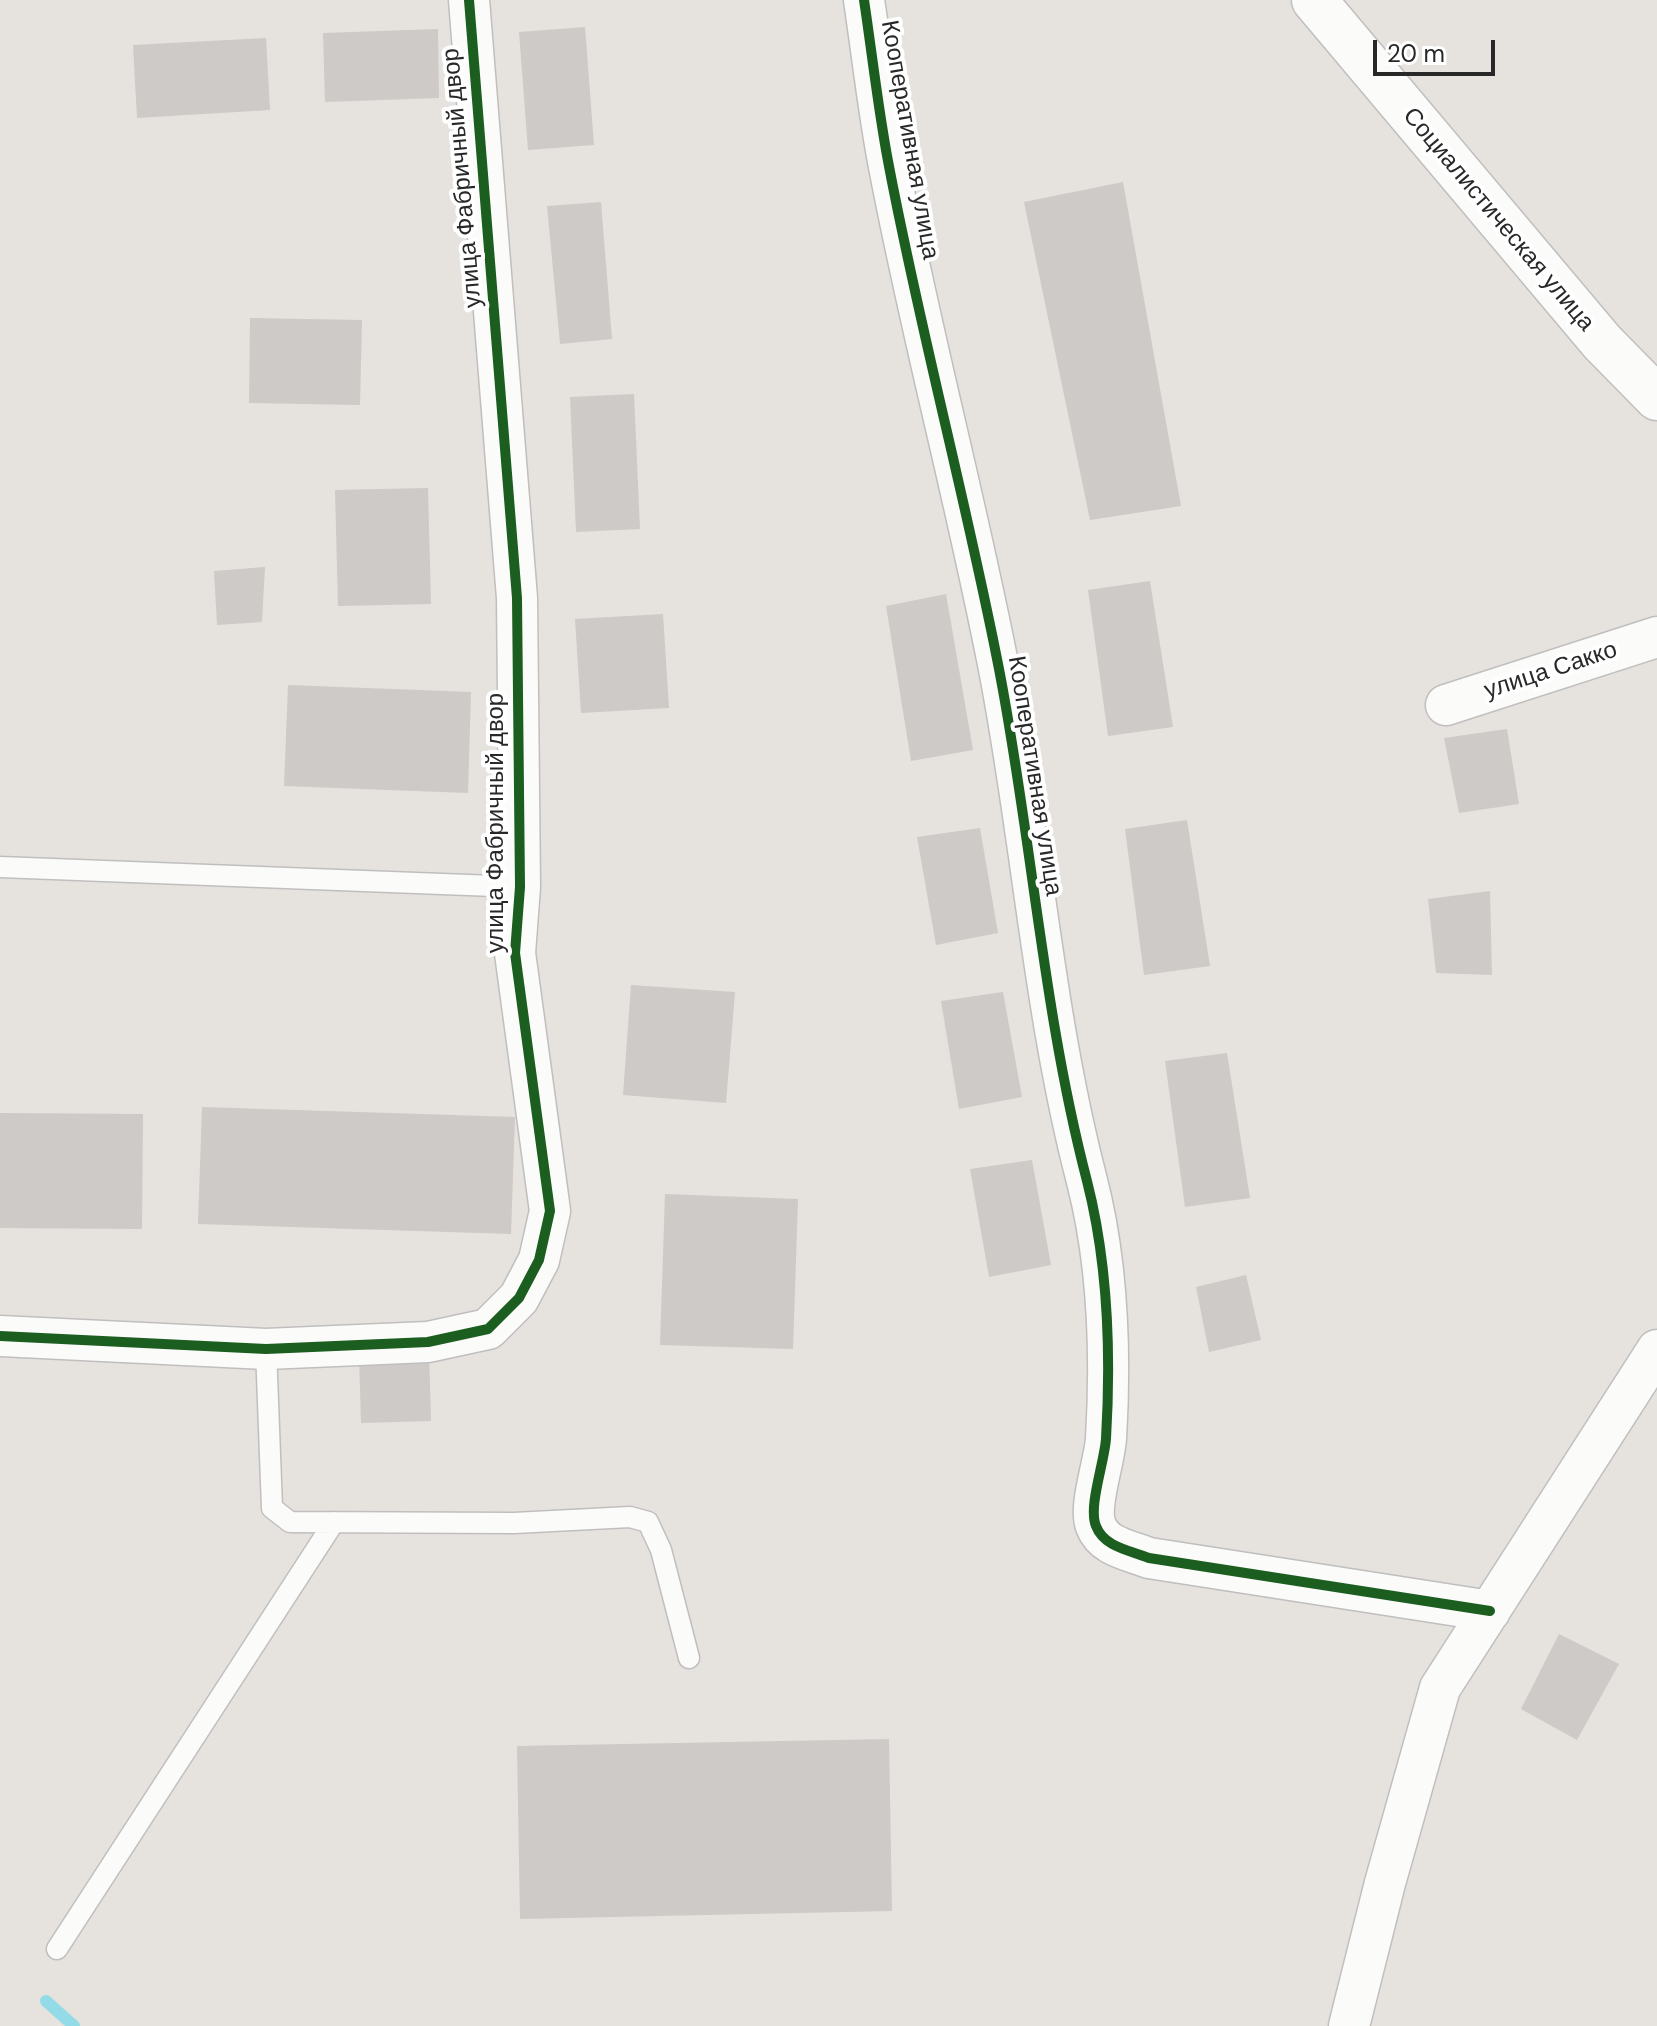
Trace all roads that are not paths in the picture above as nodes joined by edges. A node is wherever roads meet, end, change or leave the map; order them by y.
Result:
1 (469, 0) edge
2 (864, 0) edge
3 (1314, 0) edge
4 (1657, 398) edge
5 (1657, 637) edge
6 (1446, 705) dead end
7 (0, 867) edge
8 (520, 887) junction
9 (0, 1336) edge
10 (266, 1349) junction
11 (1657, 1350) edge
12 (334, 1522) junction
13 (1490, 1611) junction
14 (689, 1658) dead end
15 (57, 1949) dead end
16 (1349, 2026) edge

1 - 8 street, улица Фабричный двор
2 - 13 street, Кооперативная улица
3 - 4 street, Социалистическая улица
5 - 6 street, улица Сакко
7 - 8 lane
8 - 10 street, улица Фабричный двор
9 - 10 street, улица Фабричный двор
10 - 12 lane
11 - 13 street
12 - 14 lane
12 - 15 lane
13 - 16 street

